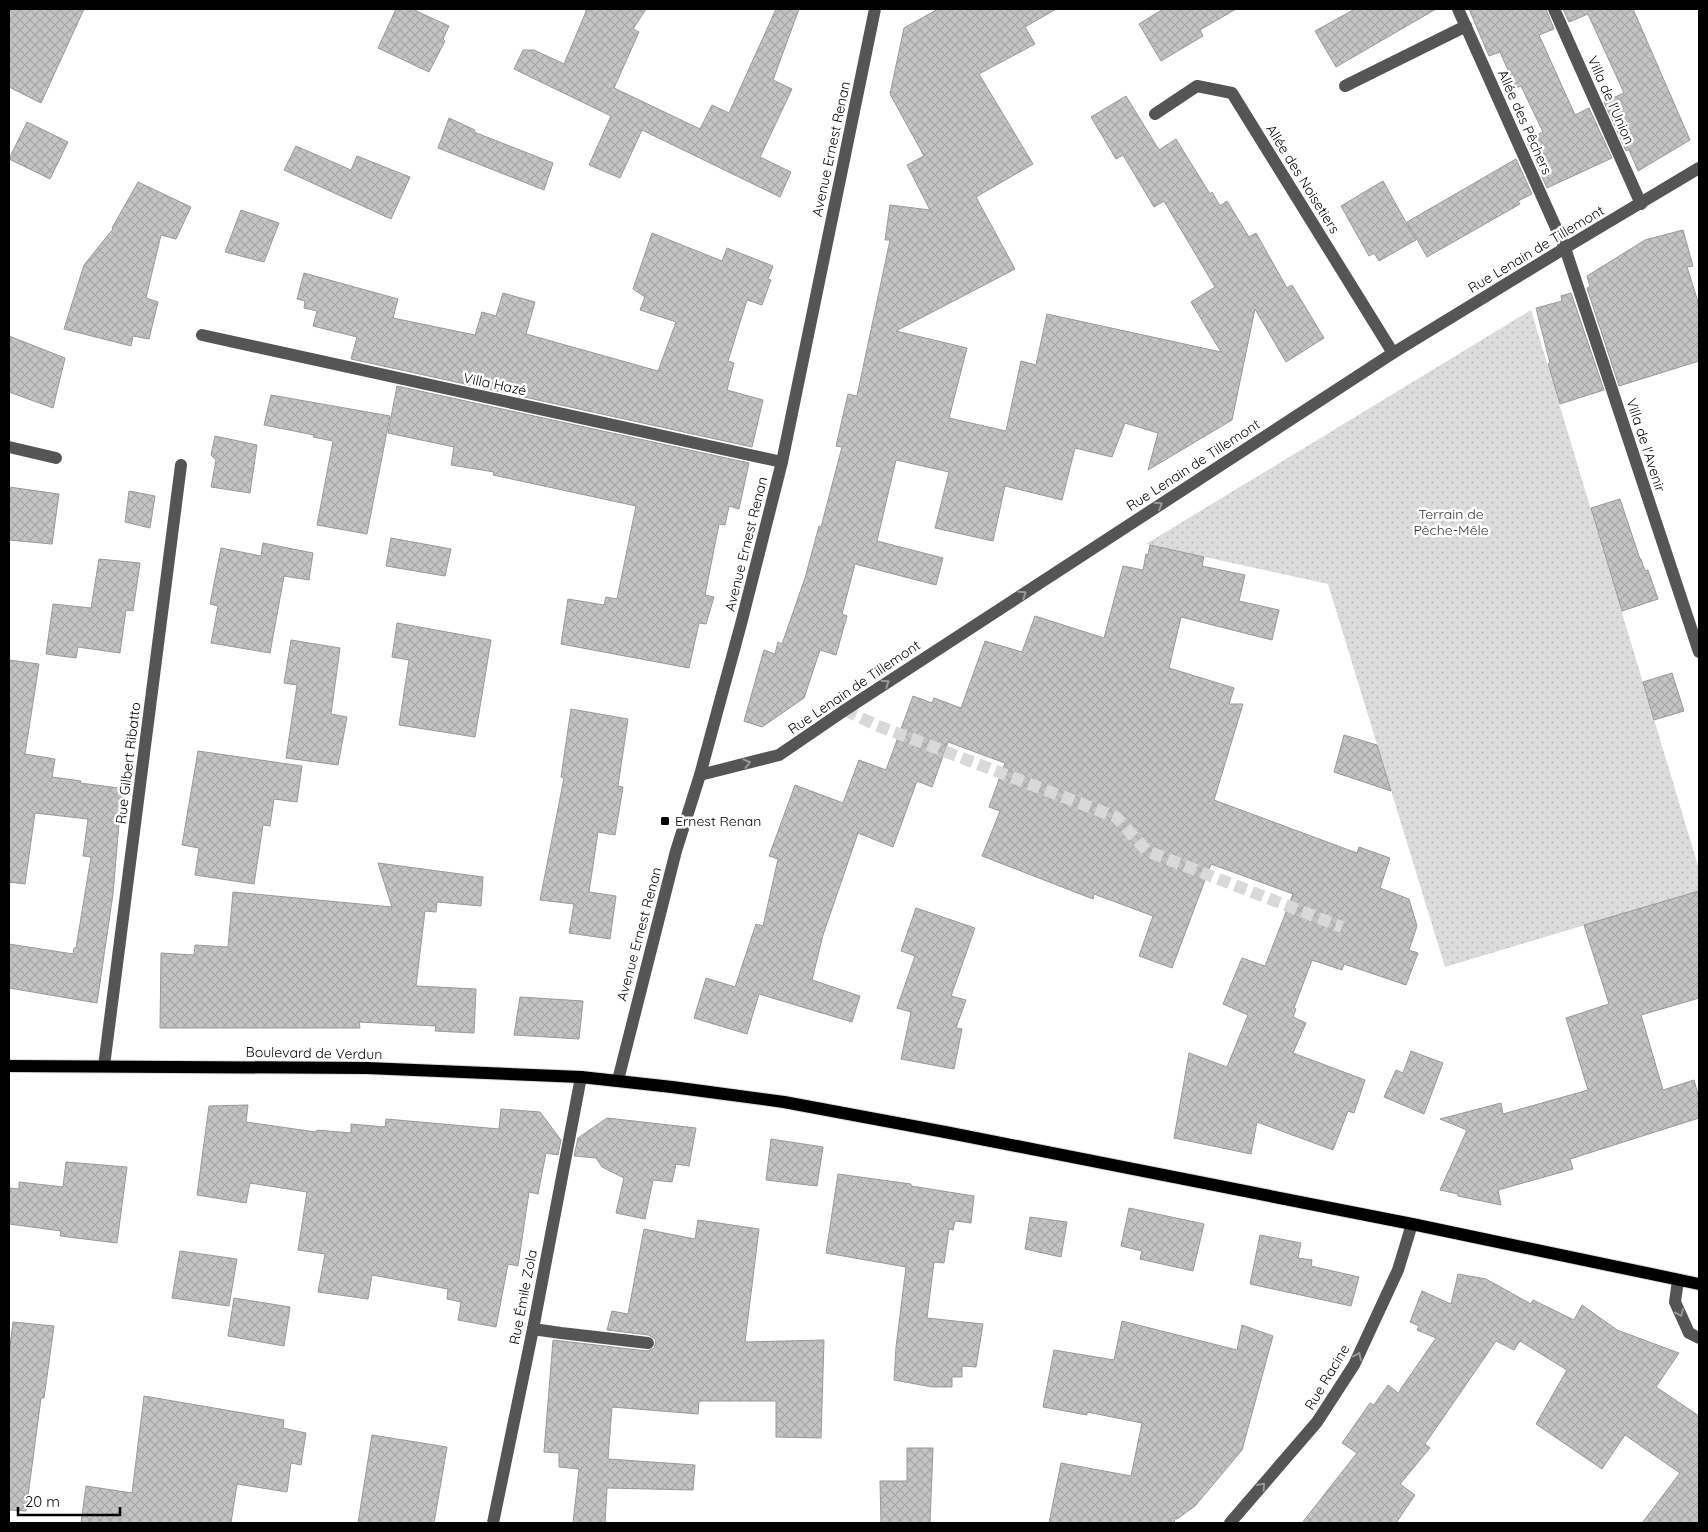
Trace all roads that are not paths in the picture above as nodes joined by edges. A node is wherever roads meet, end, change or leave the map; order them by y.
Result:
1 (875, 9) edge
2 (1458, 9) edge
3 (1554, 9) edge
4 (1466, 26) junction
5 (1345, 86) dead end
6 (1155, 114) dead end
7 (1699, 168) edge
8 (1641, 204) junction
9 (1565, 248) junction
10 (202, 335) dead end
11 (1393, 353) junction
12 (9, 448) edge
13 (56, 458) dead end
14 (782, 462) junction
15 (181, 465) dead end
16 (1699, 652) edge
17 (700, 775) junction
18 (9, 1066) edge
19 (104, 1066) junction
20 (581, 1076) junction
21 (618, 1080) junction
22 (1412, 1224) junction
23 (1678, 1280) junction
24 (1699, 1284) edge
25 (533, 1329) junction
26 (1699, 1338) edge
27 (648, 1343) dead end
28 (493, 1523) edge
29 (1230, 1523) edge

1 - 14 street, Avenue Ernest Renan
2 - 4 street, Allée des Pêchers
3 - 8 street, Villa de l'Union
4 - 5 street
4 - 9 street, Allée des Pêchers
6 - 11 street, Allée des Noisetiers
7 - 8 street, Rue Lenain de Tillemont
8 - 9 street, Rue Lenain de Tillemont
9 - 11 street, Rue Lenain de Tillemont
9 - 16 street, Villa de l'Avenir
10 - 14 street, Villa Hazé
17 -> 11 street, Rue Lenain de Tillemont
12 - 13 street
14 - 17 street, Avenue Ernest Renan
15 - 19 street, Rue Gilbert Ribatto
17 - 21 street, Avenue Ernest Renan
18 - 19 main road, Boulevard de Verdun
19 - 20 main road, Boulevard de Verdun
20 - 21 main road, Boulevard de Verdun
20 - 25 street, Rue Émile Zola
21 - 22 main road, Boulevard de Verdun
22 - 23 main road, Boulevard de Verdun
29 -> 22 street, Rue Racine
23 - 24 main road, Boulevard de Verdun
23 -> 26 street
25 - 27 street
25 - 28 street, Rue Émile Zola

